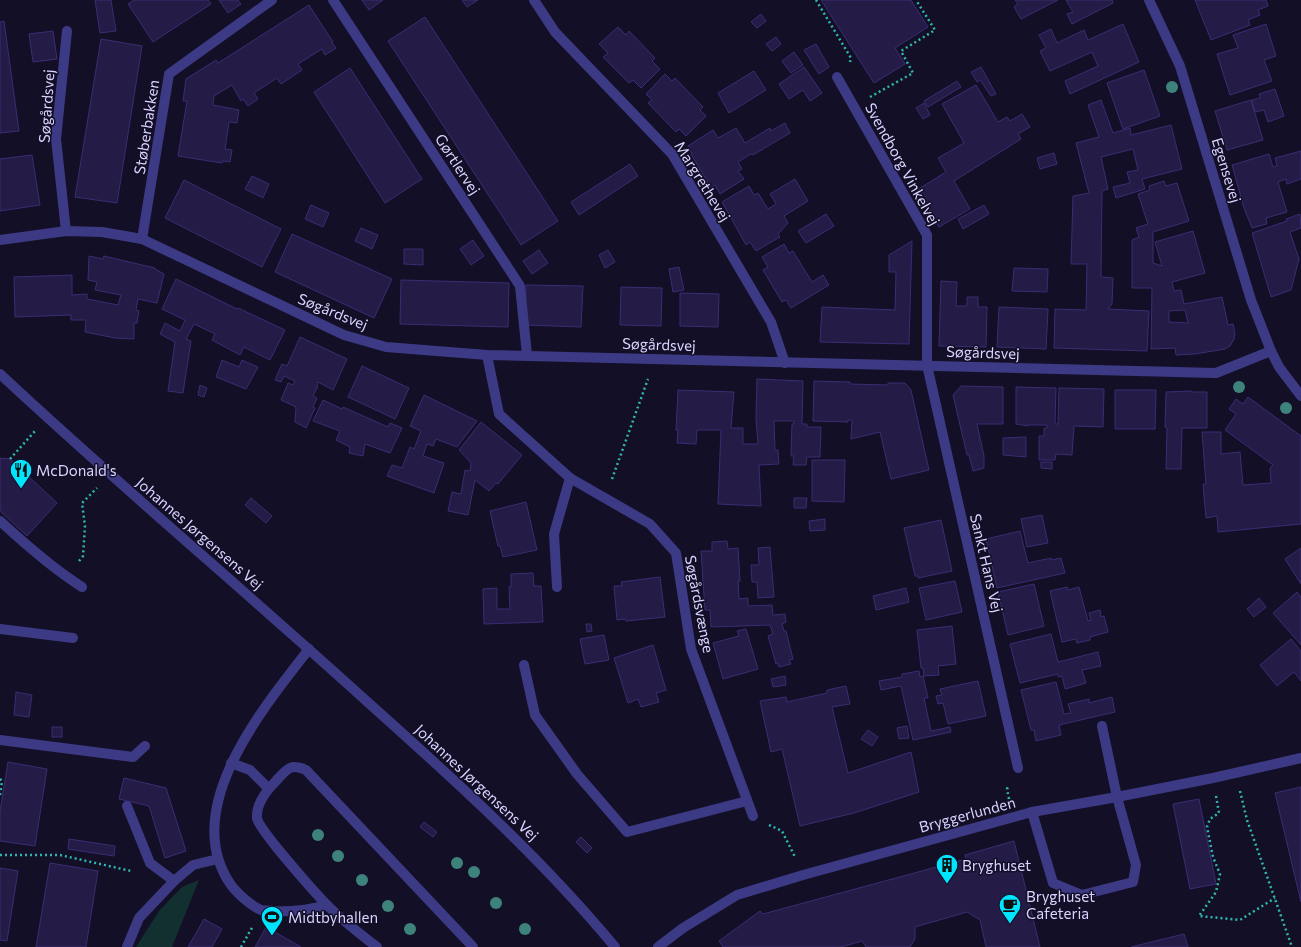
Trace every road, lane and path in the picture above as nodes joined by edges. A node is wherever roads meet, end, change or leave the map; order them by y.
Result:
1 (272, 0) edge
2 (333, 0) edge
3 (534, 0) edge
4 (816, 0) edge
5 (916, 0) edge
6 (1149, 0) edge
7 (67, 31) dead end
8 (837, 77) dead end
9 (846, 93) junction
10 (852, 104) junction
11 (66, 232) junction
12 (142, 239) junction
13 (0, 240) edge
14 (1271, 351) junction
15 (487, 355) junction
16 (527, 356) junction
17 (655, 359) junction
18 (785, 363) junction
19 (927, 365) junction
20 (0, 374) edge
21 (1301, 396) edge
22 (47, 418) junction
23 (10, 459) dead end
24 (110, 474) junction
25 (570, 478) junction
26 (605, 498) junction
27 (0, 521) edge
28 (83, 556) dead end
29 (82, 587) dead end
30 (557, 587) dead end
31 (0, 629) edge
32 (73, 638) dead end
33 (310, 649) junction
34 (524, 664) dead end
35 (1102, 726) dead end
36 (0, 740) edge
37 (145, 746) dead end
38 (1301, 758) edge
39 (231, 763) junction
40 (1018, 768) joint
41 (1236, 773) junction
42 (0, 779) edge
43 (1209, 779) junction
44 (268, 788) junction
45 (0, 795) edge
46 (1117, 797) junction
47 (747, 801) junction
48 (127, 806) dead end
49 (1032, 812) junction
50 (753, 816) joint
51 (1013, 817) junction
52 (0, 855) edge
53 (794, 856) dead end
54 (218, 859) junction
55 (136, 872) dead end
56 (174, 881) junction
57 (1275, 898) junction
58 (327, 905) junction
59 (127, 947) edge
60 (377, 947) edge
61 (472, 947) edge
62 (615, 947) edge
63 (658, 947) edge
64 (1292, 947) edge

1 - 12 street, Støberbakken
2 - 16 street, Gørtlervej
3 - 18 street, Margrethevej
4 - 9 path
5 - 10 path
6 - 14 street, Egensevej
7 - 11 street, Søgårdsvej
8 - 9 street, Svendborg Vinkelvej
9 - 10 street, Svendborg Vinkelvej
10 - 19 street, Svendborg Vinkelvej
11 - 12 street, Søgårdsvej
11 - 13 street, Søgårdsvej
12 - 15 street, Søgårdsvej
14 - 19 street, Søgårdsvej
14 - 21 street, Egensevej
15 - 16 street, Søgårdsvej
15 - 25 street, Søgårdsvænge
16 - 17 street, Søgårdsvej
17 - 18 street, Søgårdsvej
17 - 26 path
18 - 19 street, Søgårdsvej
19 - 40 street, Sankt Hans Vej
20 - 22 street, Johannes Jørgensens Vej
22 - 23 path
22 - 24 street, Johannes Jørgensens Vej
24 - 28 path
24 - 33 street, Johannes Jørgensens Vej
25 - 26 street, Søgårdsvænge
25 - 30 street
26 - 47 street, Søgårdsvænge
27 - 29 street
31 - 32 street
33 - 39 street
33 - 62 street, Johannes Jørgensens Vej
34 - 47 street
35 - 46 street
36 - 37 street
38 - 41 street, Bryggerlunden
39 - 44 street
39 - 54 street
40 - 51 path
41 - 43 street, Bryggerlunden
41 - 57 path
42 - 45 path
43 - 46 street, Bryggerlunden
43 - 57 path
44 - 58 street
44 - 61 street
46 - 49 street, Bryggerlunden
46 - 49 street
47 - 50 street, Søgårdsvænge
48 - 56 street
49 - 51 street, Bryggerlunden
50 - 53 path
51 - 63 street, Bryggerlunden
52 - 55 path
54 - 56 street
54 - 58 street
56 - 59 street
57 - 64 path
58 - 60 street

